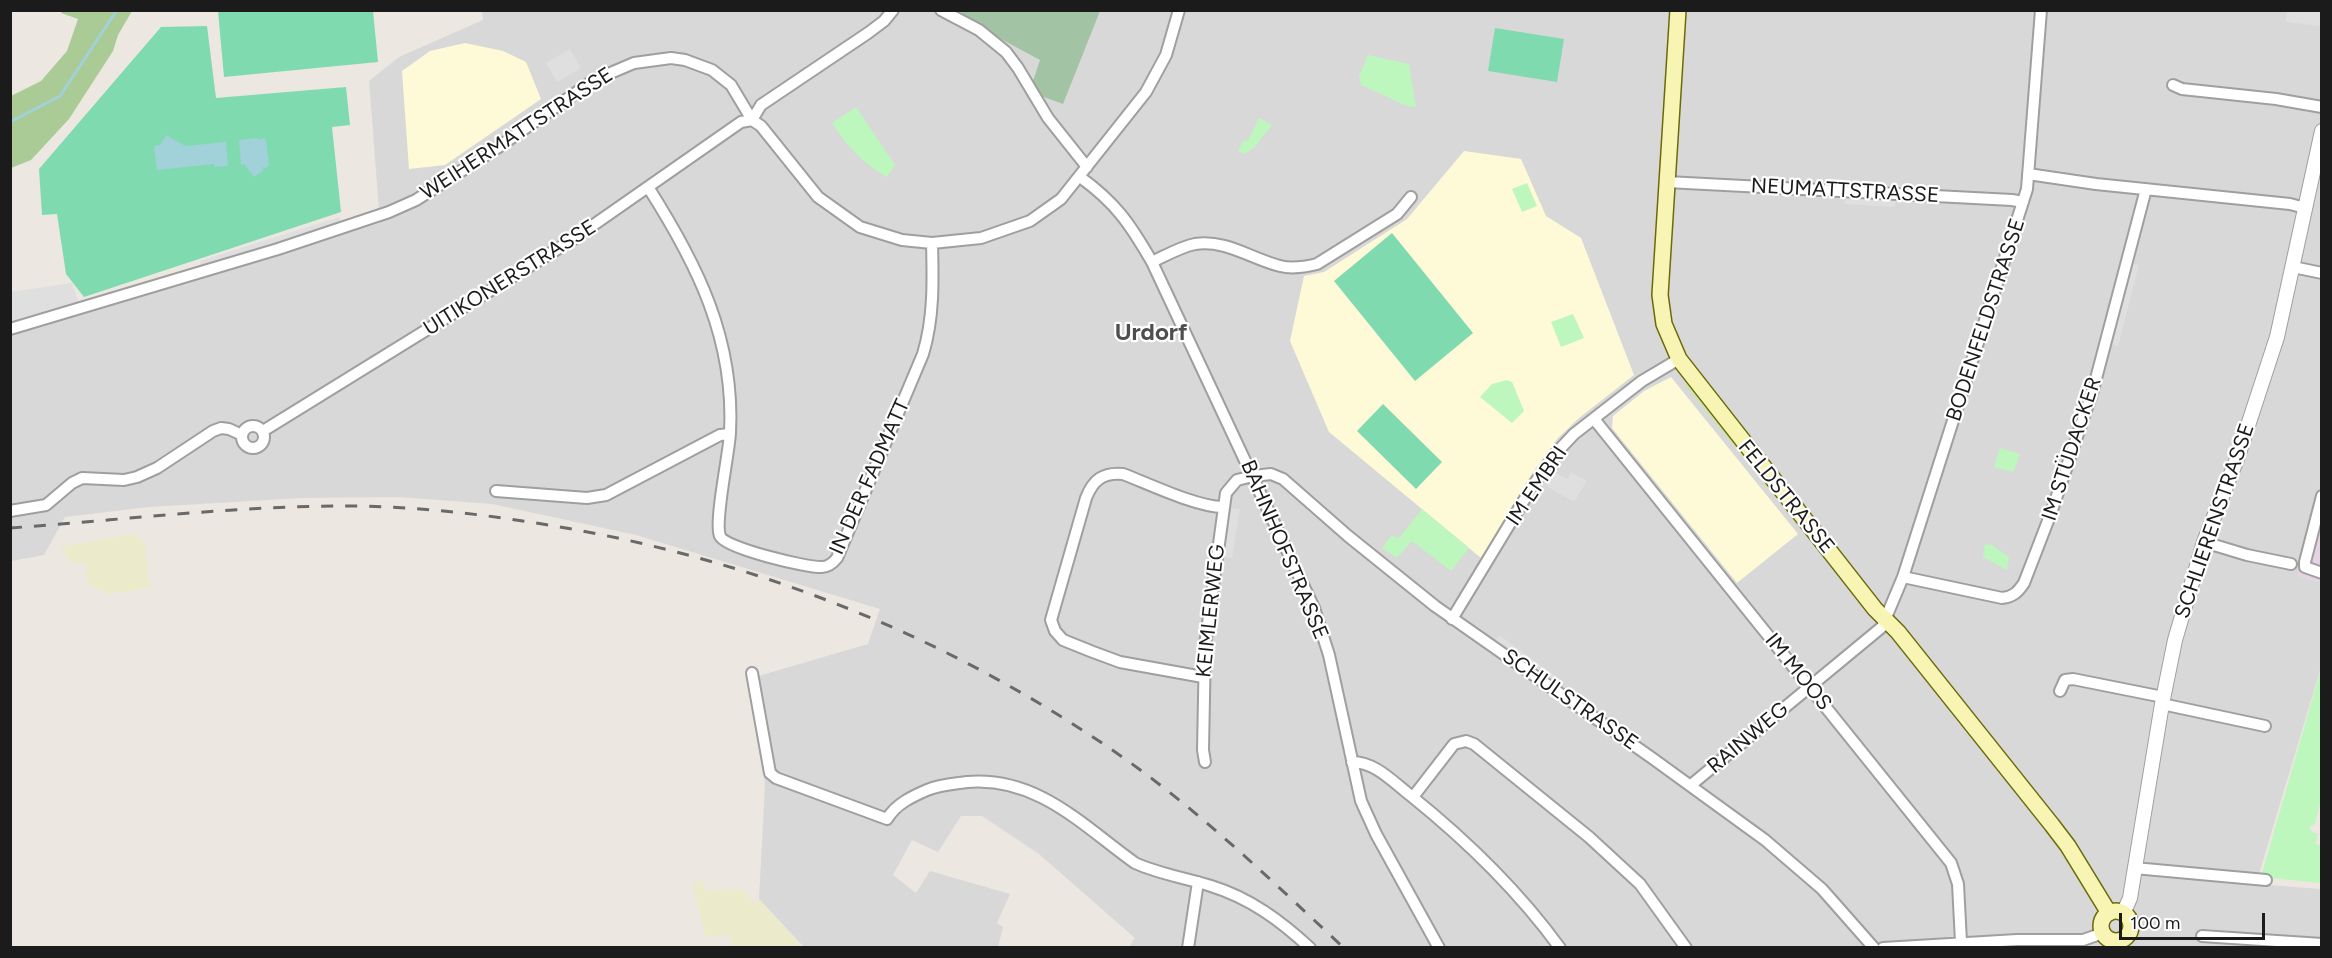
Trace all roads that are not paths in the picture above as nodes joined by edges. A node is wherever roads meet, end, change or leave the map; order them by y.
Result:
1 (893, 10) edge
2 (941, 10) edge
3 (1179, 10) edge
4 (1678, 10) edge
5 (2041, 10) edge
6 (2173, 85) dead end
7 (2322, 107) edge
8 (752, 120) junction
9 (2322, 131) edge
10 (1087, 167) junction
11 (2028, 174) junction
12 (1080, 177) junction
13 (1667, 182) junction
14 (648, 188) junction
15 (2146, 189) junction
16 (1411, 197) dead end
17 (2023, 202) junction
18 (2305, 208) junction
19 (932, 243) junction
20 (1152, 262) junction
21 (2293, 267) junction
22 (2322, 273) edge
23 (10, 329) edge
24 (1679, 359) junction
25 (1594, 419) junction
26 (263, 430) junction
27 (730, 434) junction
28 (242, 435) junction
29 (1253, 476) junction
30 (496, 491) dead end
31 (2322, 496) edge
32 (1223, 507) junction
33 (10, 511) edge
34 (2204, 542) junction
35 (2291, 564) dead end
36 (2322, 573) edge
37 (1903, 577) junction
38 (1452, 619) junction
39 (1886, 620) junction
40 (752, 673) dead end
41 (1203, 677) junction
42 (1810, 687) junction
43 (2060, 691) dead end
44 (2163, 700) junction
45 (2265, 726) dead end
46 (1205, 762) dead end
47 (1352, 762) junction
48 (1691, 785) junction
49 (1413, 797) junction
50 (2134, 868) junction
51 (2266, 880) dead end
52 (1198, 882) junction
53 (2116, 914) junction
54 (2202, 936) dead end
55 (2116, 941) edge
56 (1961, 942) junction
57 (2314, 945) edge
58 (1188, 948) edge
59 (1310, 948) edge
60 (1438, 948) edge
61 (1560, 948) edge
62 (1686, 948) edge
63 (1874, 948) edge
64 (1883, 948) edge

1 - 8 street
2 - 10 street
3 - 10 street
4 - 13 main road, FELDSTRASSE
5 - 11 street, BODENFELDSTRASSE
6 - 7 street
8 - 14 street, UITIKONERSTRASSE
8 - 19 street, WEIHERMATTSTRASSE
8 - 23 street, WEIHERMATTSTRASSE
9 - 18 street, SCHLIERENSTRASSE
10 - 12 street, WEIHERMATTSTRASSE
11 - 15 street
11 - 17 street, BODENFELDSTRASSE
12 - 19 street, WEIHERMATTSTRASSE
12 - 20 street, BAHNHOFSTRASSE
13 - 17 street, NEUMATTSTRASSE
13 - 24 main road, FELDSTRASSE
14 - 26 street, UITIKONERSTRASSE
14 - 27 street, IN DER FADMATT
15 - 18 street
15 - 37 street, IM STÜDACKER
16 - 20 street
17 - 37 street, BODENFELDSTRASSE
18 - 21 street, SCHLIERENSTRASSE
19 - 27 street, IN DER FADMATT
20 - 29 street, BAHNHOFSTRASSE
21 - 22 street
21 - 34 street, SCHLIERENSTRASSE
24 - 25 street, IM EMBRI
24 - 39 main road, FELDSTRASSE
25 - 38 street, IM EMBRI
25 - 42 street, IM MOOS
26 - 28 street, UITIKONERSTRASSE
26 - 28 street, UITIKONERSTRASSE
27 - 30 street
28 - 33 street
29 - 32 street, KEIMLERWEG
29 - 38 street, SCHULSTRASSE
29 - 47 street, BAHNHOFSTRASSE
31 - 36 street
32 - 41 street, KEIMLERWEG
32 - 41 street
34 - 35 street
34 - 44 street, SCHLIERENSTRASSE
37 - 39 street, BODENFELDSTRASSE
38 - 48 street, SCHULSTRASSE
39 - 42 street, RAINWEG
39 - 53 main road, FELDSTRASSE
40 - 52 street
41 - 46 street, KEIMLERWEG
42 - 48 street, RAINWEG
42 - 56 street, IM MOOS
43 - 44 street
44 - 45 street
44 - 50 street, SCHLIERENSTRASSE
47 - 49 street
47 - 60 street, BAHNHOFSTRASSE
48 - 63 street, SCHULSTRASSE
49 - 61 street
49 - 62 street
50 - 51 street
50 - 53 street, SCHLIERENSTRASSE
52 - 58 street
52 - 59 street
53 - 55 main road
53 - 55 main road
54 - 57 street
55 - 56 street
56 - 64 street

